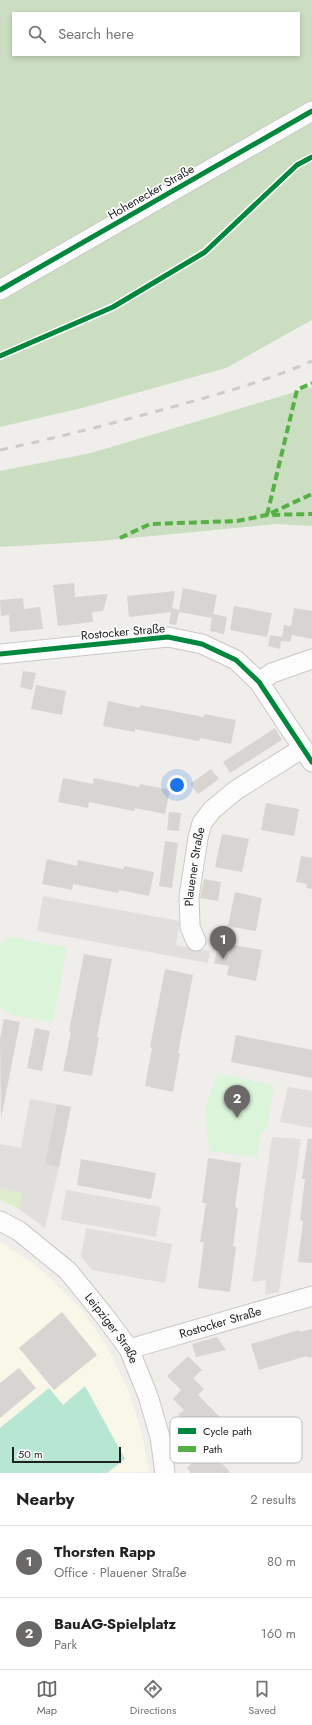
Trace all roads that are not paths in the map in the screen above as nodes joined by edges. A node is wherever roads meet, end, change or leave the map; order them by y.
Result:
1 (312, 111) edge
2 (0, 290) edge
3 (0, 654) edge
4 (312, 659) edge
5 (260, 682) junction
6 (308, 755) edge
7 (196, 941) dead end
8 (0, 1221) edge
9 (312, 1296) edge
10 (129, 1349) junction
11 (165, 1473) edge

1 - 2 street, Hohenecker Straße
3 - 5 street, Rostocker Straße
4 - 5 street
5 - 6 street, Rostocker Straße
6 - 7 street, Plauener Straße
8 - 10 street, Leipziger Straße
9 - 10 street, Rostocker Straße
10 - 11 street, Leipziger Straße

